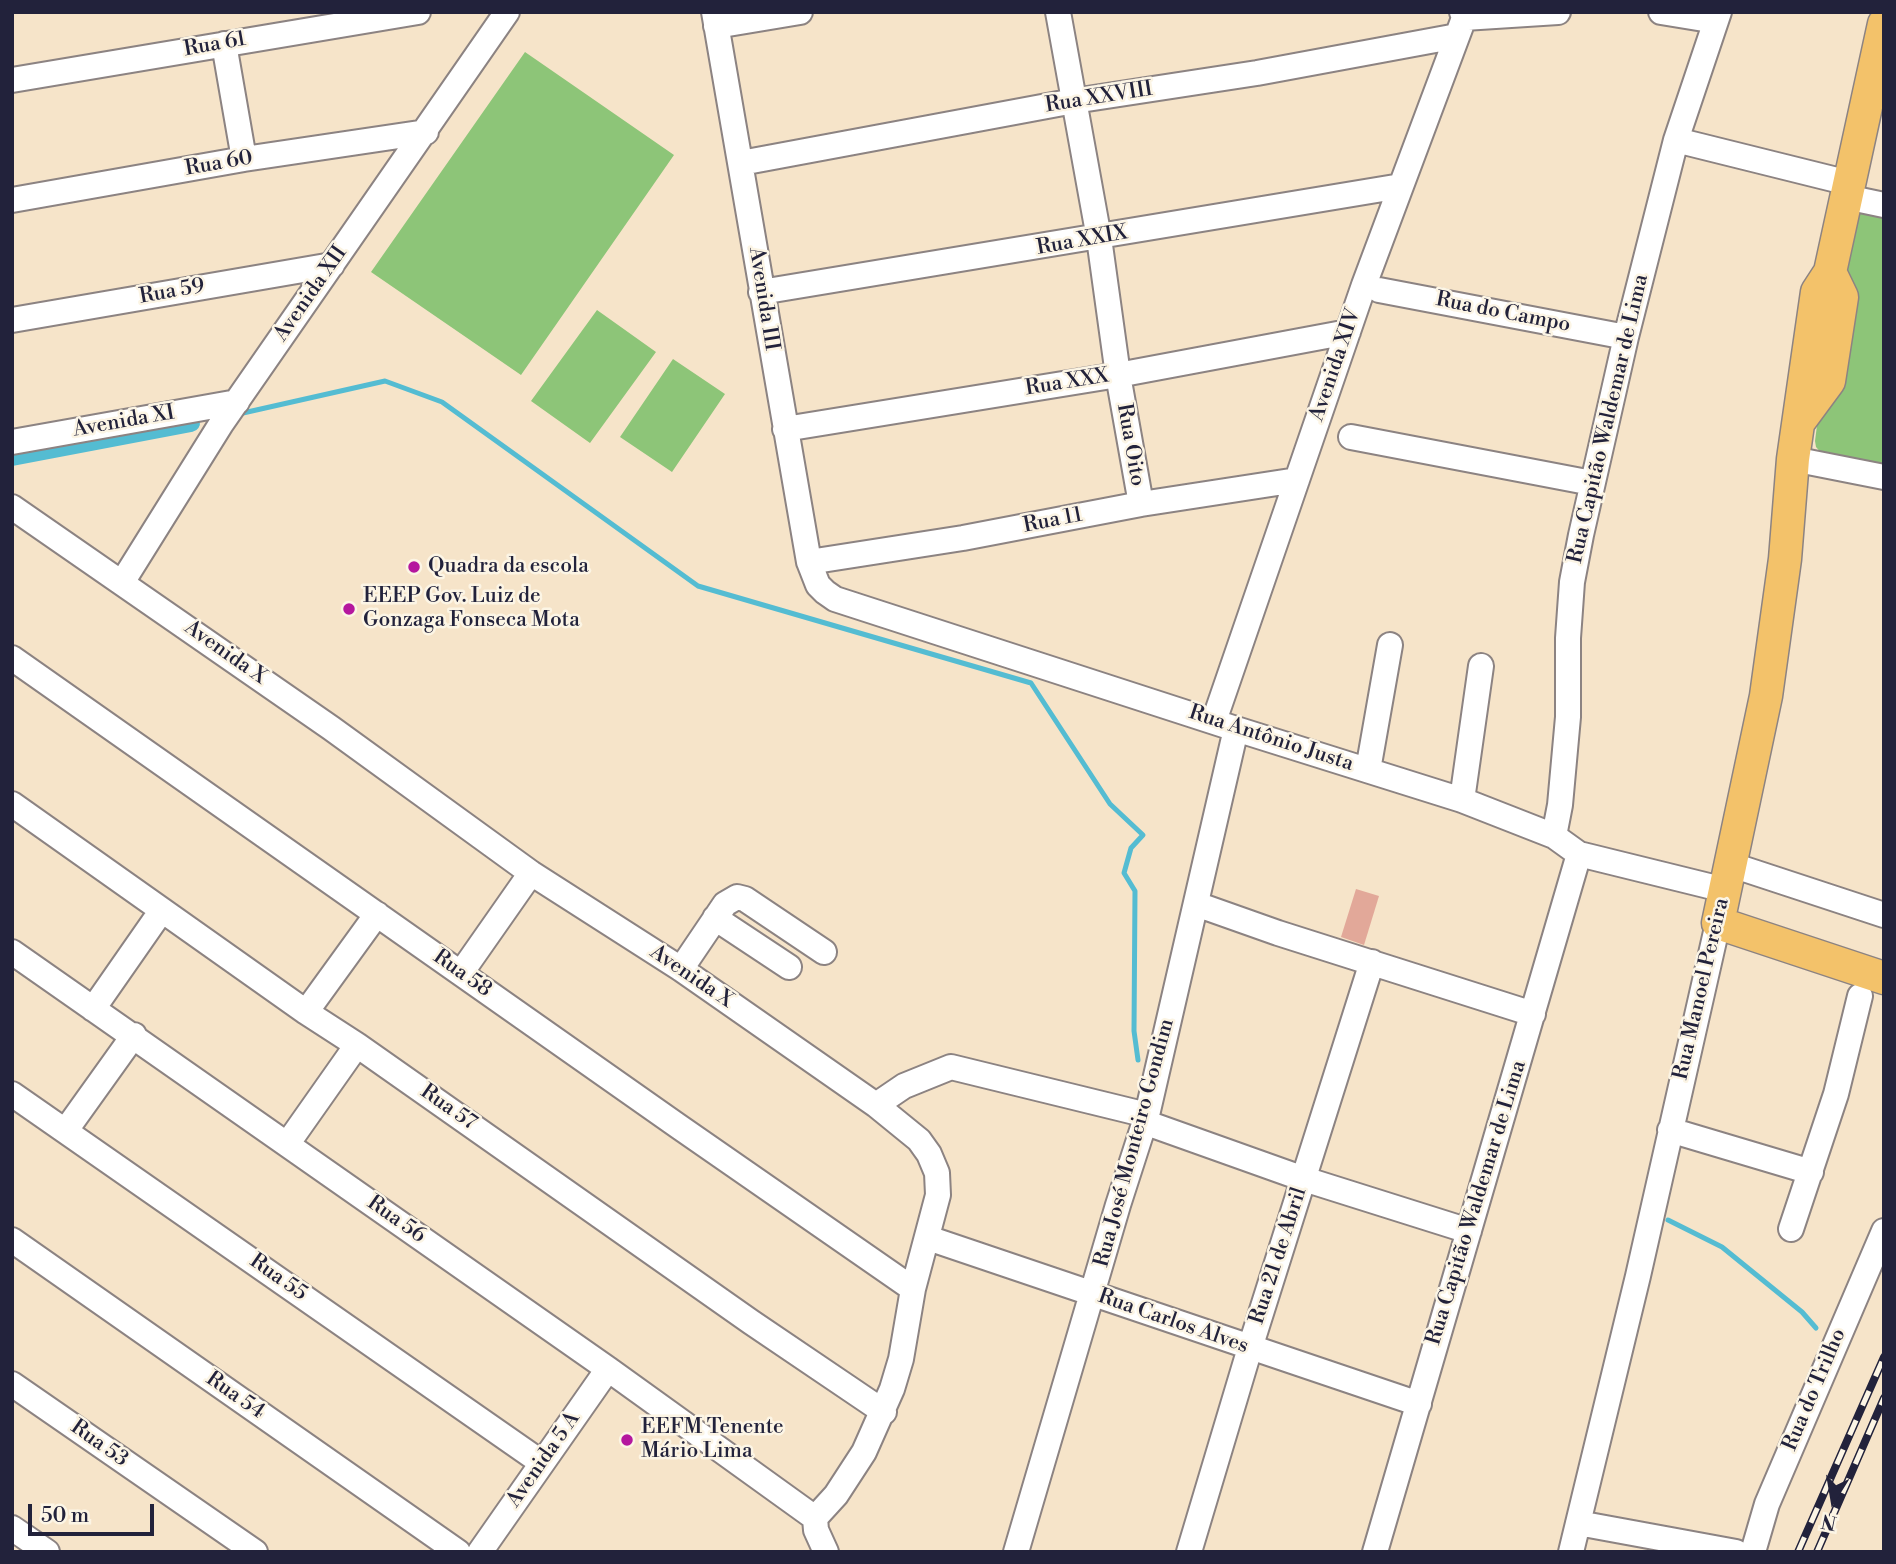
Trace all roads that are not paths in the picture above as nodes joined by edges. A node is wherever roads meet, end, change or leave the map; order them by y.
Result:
1 (418, 12) edge
2 (507, 12) edge
3 (800, 12) edge
4 (1058, 12) edge
5 (1558, 12) edge
6 (1661, 12) edge
7 (1717, 17) edge
8 (715, 19) edge
9 (1461, 22) edge
10 (1884, 24) edge
11 (224, 44) junction
12 (12, 80) edge
13 (1074, 101) junction
14 (426, 132) junction
15 (1676, 140) junction
16 (244, 159) junction
17 (741, 163) junction
18 (1401, 186) junction
19 (1848, 190) junction
20 (12, 200) edge
21 (1884, 205) edge
22 (1099, 238) junction
23 (332, 265) junction
24 (1379, 290) dead end
25 (761, 292) junction
26 (12, 320) edge
27 (1348, 332) junction
28 (1626, 337) junction
29 (1118, 375) junction
30 (237, 402) junction
31 (785, 429) junction
32 (1351, 437) dead end
33 (12, 442) edge
34 (1793, 459) junction
35 (1884, 477) edge
36 (1297, 481) junction
37 (1592, 483) junction
38 (1141, 504) junction
39 (12, 507) edge
40 (813, 573) junction
41 (123, 582) junction
42 (1390, 645) dead end
43 (12, 658) edge
44 (1481, 666) dead end
45 (1225, 725) junction
46 (1368, 771) junction
47 (1462, 800) junction
48 (12, 804) edge
49 (1555, 836) junction
50 (1578, 854) junction
51 (531, 873) junction
52 (1729, 877) junction
53 (1196, 904) junction
54 (162, 910) junction
55 (377, 914) junction
56 (1884, 915) edge
57 (715, 918) junction
58 (1718, 923) junction
59 (12, 952) edge
60 (824, 952) dead end
61 (1372, 962) junction
62 (789, 967) dead end
63 (681, 969) junction
64 (461, 973) junction
65 (1872, 987) edge
66 (93, 1009) junction
67 (306, 1013) junction
68 (1533, 1014) junction
69 (134, 1035) junction
70 (357, 1045) junction
71 (16, 1104) edge
72 (876, 1105) junction
73 (1145, 1118) junction
74 (66, 1130) junction
75 (1670, 1130) junction
76 (288, 1143) junction
77 (1811, 1172) junction
78 (1304, 1179) junction
79 (1791, 1229) dead end
80 (1469, 1231) junction
81 (1884, 1231) edge
82 (928, 1238) junction
83 (12, 1240) edge
84 (913, 1289) junction
85 (1092, 1295) junction
86 (1250, 1348) junction
87 (608, 1369) junction
88 (12, 1384) edge
89 (1419, 1404) junction
90 (884, 1412) junction
91 (542, 1463) junction
92 (815, 1518) junction
93 (1578, 1523) junction
94 (12, 1528) edge
95 (47, 1552) edge
96 (255, 1552) edge
97 (458, 1552) edge
98 (480, 1552) edge
99 (825, 1552) edge
100 (1016, 1552) edge
101 (1189, 1552) edge
102 (1375, 1552) edge
103 (1571, 1552) edge
104 (1736, 1552) edge
105 (1753, 1552) edge

1 - 11 street, Rua 61
2 - 14 street, Avenida XII
3 - 8 street
4 - 13 street, Rua Oito
5 - 9 street
6 - 7 street
7 - 15 street, Rua Capitão Waldemar de Lima
8 - 17 street, Avenida III
9 - 13 street, Rua XXVIII
9 - 18 street, Avenida XIV
10 - 19 main road, Rua Manoel Pereira
11 - 12 street, Rua 61
11 - 16 street
13 - 17 street, Rua XXVIII
13 - 22 street, Rua Oito
14 - 16 street, Rua 60
14 - 23 street, Avenida XII
15 - 19 street
15 - 28 street, Rua Capitão Waldemar de Lima
16 - 20 street, Rua 60
17 - 25 street, Avenida III
18 - 22 street, Rua XXIX
18 - 27 street, Avenida XIV
19 - 21 street
19 - 34 main road, Rua Manoel Pereira
22 - 25 street, Rua XXIX
22 - 29 street, Rua Oito
23 - 26 street, Rua 59
23 - 30 street, Avenida XII
24 - 28 street, Rua do Campo
25 - 31 street, Avenida III
27 - 29 street, Rua XXX
27 - 36 street, Avenida XIV
28 - 37 street, Rua Capitão Waldemar de Lima
29 - 31 street, Rua XXX
29 - 38 street, Rua Oito
30 - 33 street, Avenida XI
30 - 41 street, Avenida XII
31 - 40 street, Avenida III
32 - 37 street
34 - 35 street
34 - 52 main road, Rua Manoel Pereira
36 - 38 street, Rua 11
36 - 45 street, Avenida XIV
37 - 49 street, Rua Capitão Waldemar de Lima
38 - 40 street, Rua 11
39 - 41 street
40 - 45 street, Rua Antônio Justa
41 - 51 street, Avenida X
42 - 46 street
43 - 55 street, Rua 58
44 - 47 street
45 - 46 street, Rua Antônio Justa
45 - 53 street, Rua José Monteiro Gondim
46 - 47 street, Rua Antônio Justa
47 - 49 street, Rua Antônio Justa
48 - 54 street, Rua 57
49 - 50 street, Rua Antônio Justa
50 - 52 street, Rua Antônio Justa
50 - 68 street, Rua Capitão Waldemar de Lima
51 - 63 street, Avenida X
51 - 64 street
52 - 56 street, Rua Antônio Justa
52 - 58 main road, Rua Manoel Pereira
53 - 61 street
53 - 73 street, Rua José Monteiro Gondim
54 - 66 street
54 - 67 street, Rua 57
55 - 64 street, Rua 58
55 - 67 street
57 - 60 street
57 - 62 street
57 - 63 street
58 - 65 main road
58 - 75 street, Rua Manoel Pereira
59 - 66 street, Rua 56
61 - 68 street
61 - 78 street, Rua 21 de Abril
63 - 72 street, Avenida X
64 - 84 street, Rua 58
65 - 77 street
66 - 69 street, Rua 56
67 - 70 street, Rua 57
68 - 80 street, Rua Capitão Waldemar de Lima
69 - 74 street
69 - 76 street, Rua 56
70 - 76 street
70 - 90 street, Rua 57
71 - 74 street, Rua 55
72 - 73 street
72 - 82 street, Avenida X
73 - 78 street
73 - 85 street, Rua José Monteiro Gondim
74 - 91 street, Rua 55
75 - 77 street
75 - 93 street, Rua Manoel Pereira
76 - 87 street, Rua 56
77 - 79 street
78 - 80 street
78 - 86 street, Rua 21 de Abril
80 - 89 street, Rua Capitão Waldemar de Lima
81 - 105 street, Rua do Trilho
82 - 84 street, Avenida X
82 - 85 street, Rua Carlos Alves
83 - 97 street, Rua 54
84 - 90 street, Avenida X
85 - 86 street, Rua Carlos Alves
85 - 100 street, Rua José Monteiro Gondim
86 - 89 street, Rua Carlos Alves
86 - 101 street, Rua 21 de Abril
87 - 91 street, Avenida 5 A
87 - 92 street, Rua 56
88 - 96 street, Rua 53
89 - 102 street, Rua Capitão Waldemar de Lima
90 - 92 street, Avenida X
91 - 98 street, Avenida 5 A
92 - 99 street
93 - 103 street, Rua Manoel Pereira
93 - 104 street
94 - 95 street

